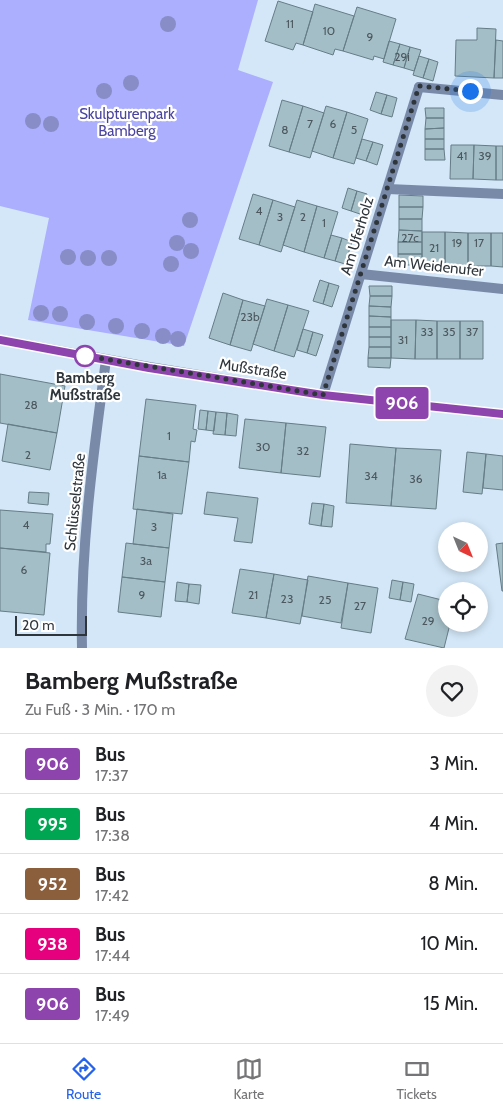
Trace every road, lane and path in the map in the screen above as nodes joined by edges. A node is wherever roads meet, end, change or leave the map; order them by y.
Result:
1 (503, 95) edge
2 (388, 188) junction
3 (503, 194) edge
4 (361, 274) junction
5 (503, 288) edge
6 (0, 340) edge
7 (106, 360) junction
8 (323, 395) junction
9 (503, 414) edge
10 (82, 648) edge

1 - 2 street, Am Uferholz
2 - 3 street
2 - 4 street, Am Uferholz
4 - 5 street, Am Weidenufer
4 - 8 street, Am Uferholz
6 - 7 street, Mußstraße
7 - 8 street, Mußstraße
7 - 10 street, Schlüsselstraße
8 - 9 street, Mußstraße

